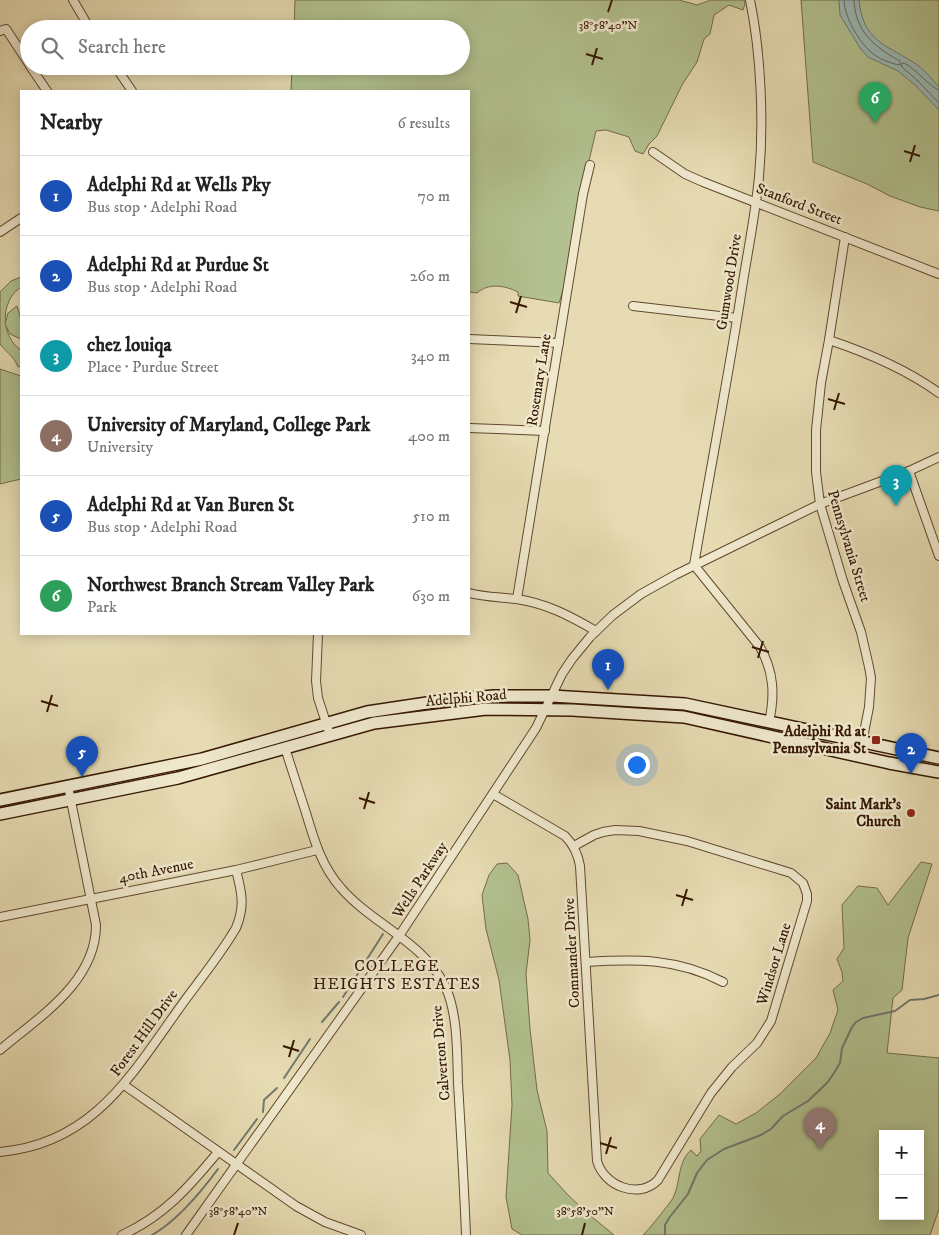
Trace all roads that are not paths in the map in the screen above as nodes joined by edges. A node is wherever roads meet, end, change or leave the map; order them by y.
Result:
1 (73, 0) edge
2 (750, 0) edge
3 (85, 20) edge
4 (0, 31) edge
5 (20, 50) edge
6 (37, 75) edge
7 (121, 75) edge
8 (46, 90) edge
9 (131, 90) edge
10 (653, 152) dead end
11 (590, 165) dead end
12 (756, 203) junction
13 (20, 219) edge
14 (0, 231) edge
15 (845, 237) junction
16 (939, 274) edge
17 (633, 306) dead end
18 (737, 318) junction
19 (470, 339) edge
20 (829, 340) junction
21 (559, 343) junction
22 (939, 393) edge
23 (470, 428) edge
24 (545, 431) junction
25 (939, 457) edge
26 (909, 471) junction
27 (820, 504) junction
28 (939, 556) edge
29 (694, 565) junction
30 (470, 593) edge
31 (517, 599) junction
32 (596, 631) junction
33 (318, 635) edge
34 (552, 696) junction
35 (545, 710) junction
36 (769, 722) junction
37 (326, 723) junction
38 (330, 735) junction
39 (862, 742) junction
40 (285, 748) junction
41 (939, 758) edge
42 (939, 772) edge
43 (68, 786) junction
44 (492, 794) junction
45 (71, 799) junction
46 (0, 800) edge
47 (0, 814) edge
48 (574, 846) junction
49 (317, 850) junction
50 (236, 870) junction
51 (90, 898) junction
52 (0, 917) edge
53 (400, 936) junction
54 (587, 962) junction
55 (723, 982) dead end
56 (0, 1050) edge
57 (124, 1085) junction
58 (0, 1152) edge
59 (218, 1152) junction
60 (597, 1157) joint
61 (236, 1165) junction
62 (122, 1235) edge
63 (186, 1235) edge
64 (362, 1235) edge
65 (466, 1235) edge

1 - 3 street
2 - 12 street, Gumwood Drive
4 - 5 street
6 - 8 street
7 - 9 street
10 - 12 street, Stanford Street
11 - 21 street, Rosemary Lane
12 - 15 street, Stanford Street
12 - 18 street, Gumwood Drive
13 - 14 street
15 - 16 street, Stanford Street
15 - 20 street, Pennsylvania Street
17 - 18 street
18 - 29 street, Gumwood Drive
19 - 21 street
20 - 22 street
20 - 27 street, Pennsylvania Street
21 - 24 street, Rosemary Lane
23 - 24 street
24 - 31 street, Rosemary Lane
25 - 26 street, Wells Parkway
26 - 27 street, Wells Parkway
26 - 28 street
27 - 29 street, Wells Parkway
27 - 39 street, Pennsylvania Street
29 - 32 street, Wells Parkway
29 - 36 street
30 - 31 street
31 - 32 street
32 - 34 street, Wells Parkway
33 - 37 street
34 - 35 street, Wells Parkway
34 - 36 main road, Adelphi Road
34 - 37 main road, Adelphi Road
35 - 38 main road, Adelphi Road
35 - 42 main road, Adelphi Road
35 - 44 street, Wells Parkway
36 - 39 main road, Adelphi Road
37 - 38 street
37 - 43 main road, Adelphi Road
38 - 40 main road, Adelphi Road
39 - 41 main road, Adelphi Road
40 - 45 main road, Adelphi Road
40 - 49 street, Calverton Drive
43 - 45 street
43 - 46 main road, Adelphi Road
44 - 48 street
44 - 53 street, Wells Parkway
45 - 47 main road, Adelphi Road
45 - 51 street
48 - 54 street, Commander Drive
48 - 60 street, Windsor Lane
49 - 50 street, 40th Avenue
49 - 53 street, Calverton Drive
50 - 51 street, 40th Avenue
50 - 57 street, Forest Hill Drive
51 - 52 street, 40th Avenue
51 - 56 street
53 - 61 street, Wells Parkway
53 - 65 street, Calverton Drive
54 - 55 street
54 - 60 street, Commander Drive
57 - 58 street, Forest Hill Drive
57 - 59 street
59 - 61 street
59 - 62 street
61 - 63 street, Wells Parkway
61 - 64 street

